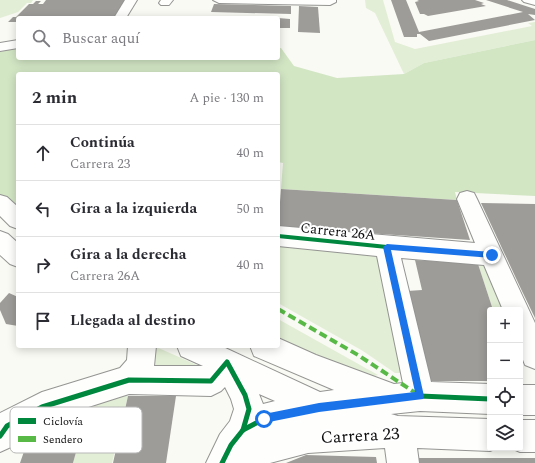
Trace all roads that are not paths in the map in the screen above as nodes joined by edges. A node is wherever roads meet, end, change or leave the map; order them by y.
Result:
1 (131, 0) edge
2 (219, 0) edge
3 (330, 0) edge
4 (528, 0) edge
5 (535, 2) edge
6 (121, 16) edge
7 (16, 44) edge
8 (0, 47) edge
9 (467, 199) dead end
10 (0, 203) edge
11 (16, 218) edge
12 (280, 236) edge
13 (0, 241) edge
14 (387, 247) junction
15 (16, 255) edge
16 (492, 255) junction
17 (515, 307) edge
18 (523, 327) edge
19 (142, 348) edge
20 (196, 348) edge
21 (268, 348) edge
22 (535, 355) edge
23 (227, 362) junction
24 (129, 380) junction
25 (407, 397) junction
26 (487, 399) edge
27 (523, 400) edge
28 (535, 400) edge
29 (42, 407) edge
30 (319, 407) junction
31 (10, 424) edge
32 (243, 430) junction
33 (398, 432) junction
34 (487, 435) edge
35 (0, 436) edge
36 (523, 436) edge
37 (535, 436) edge
38 (222, 463) edge
39 (234, 463) edge
40 (403, 463) edge

1 - 6 street
2 - 3 street
4 - 5 street
7 - 8 street
9 - 16 street
10 - 11 street
12 - 14 street, Carrera 26A
13 - 15 street
14 - 16 street, Carrera 26A
14 - 25 street
16 - 17 street
18 - 22 street
19 - 24 street
20 - 23 street
21 - 25 street
23 - 24 street
23 - 30 street
23 - 32 street
24 - 29 street
25 - 26 street, Carrera 23
25 - 30 street, Carrera 23
27 - 28 street
30 - 32 street, Carrera 23
30 - 33 street
31 - 35 street
32 - 38 street, Carrera 23
33 - 34 street, Carrera 23
33 - 39 street, Carrera 23
33 - 40 street
36 - 37 street

